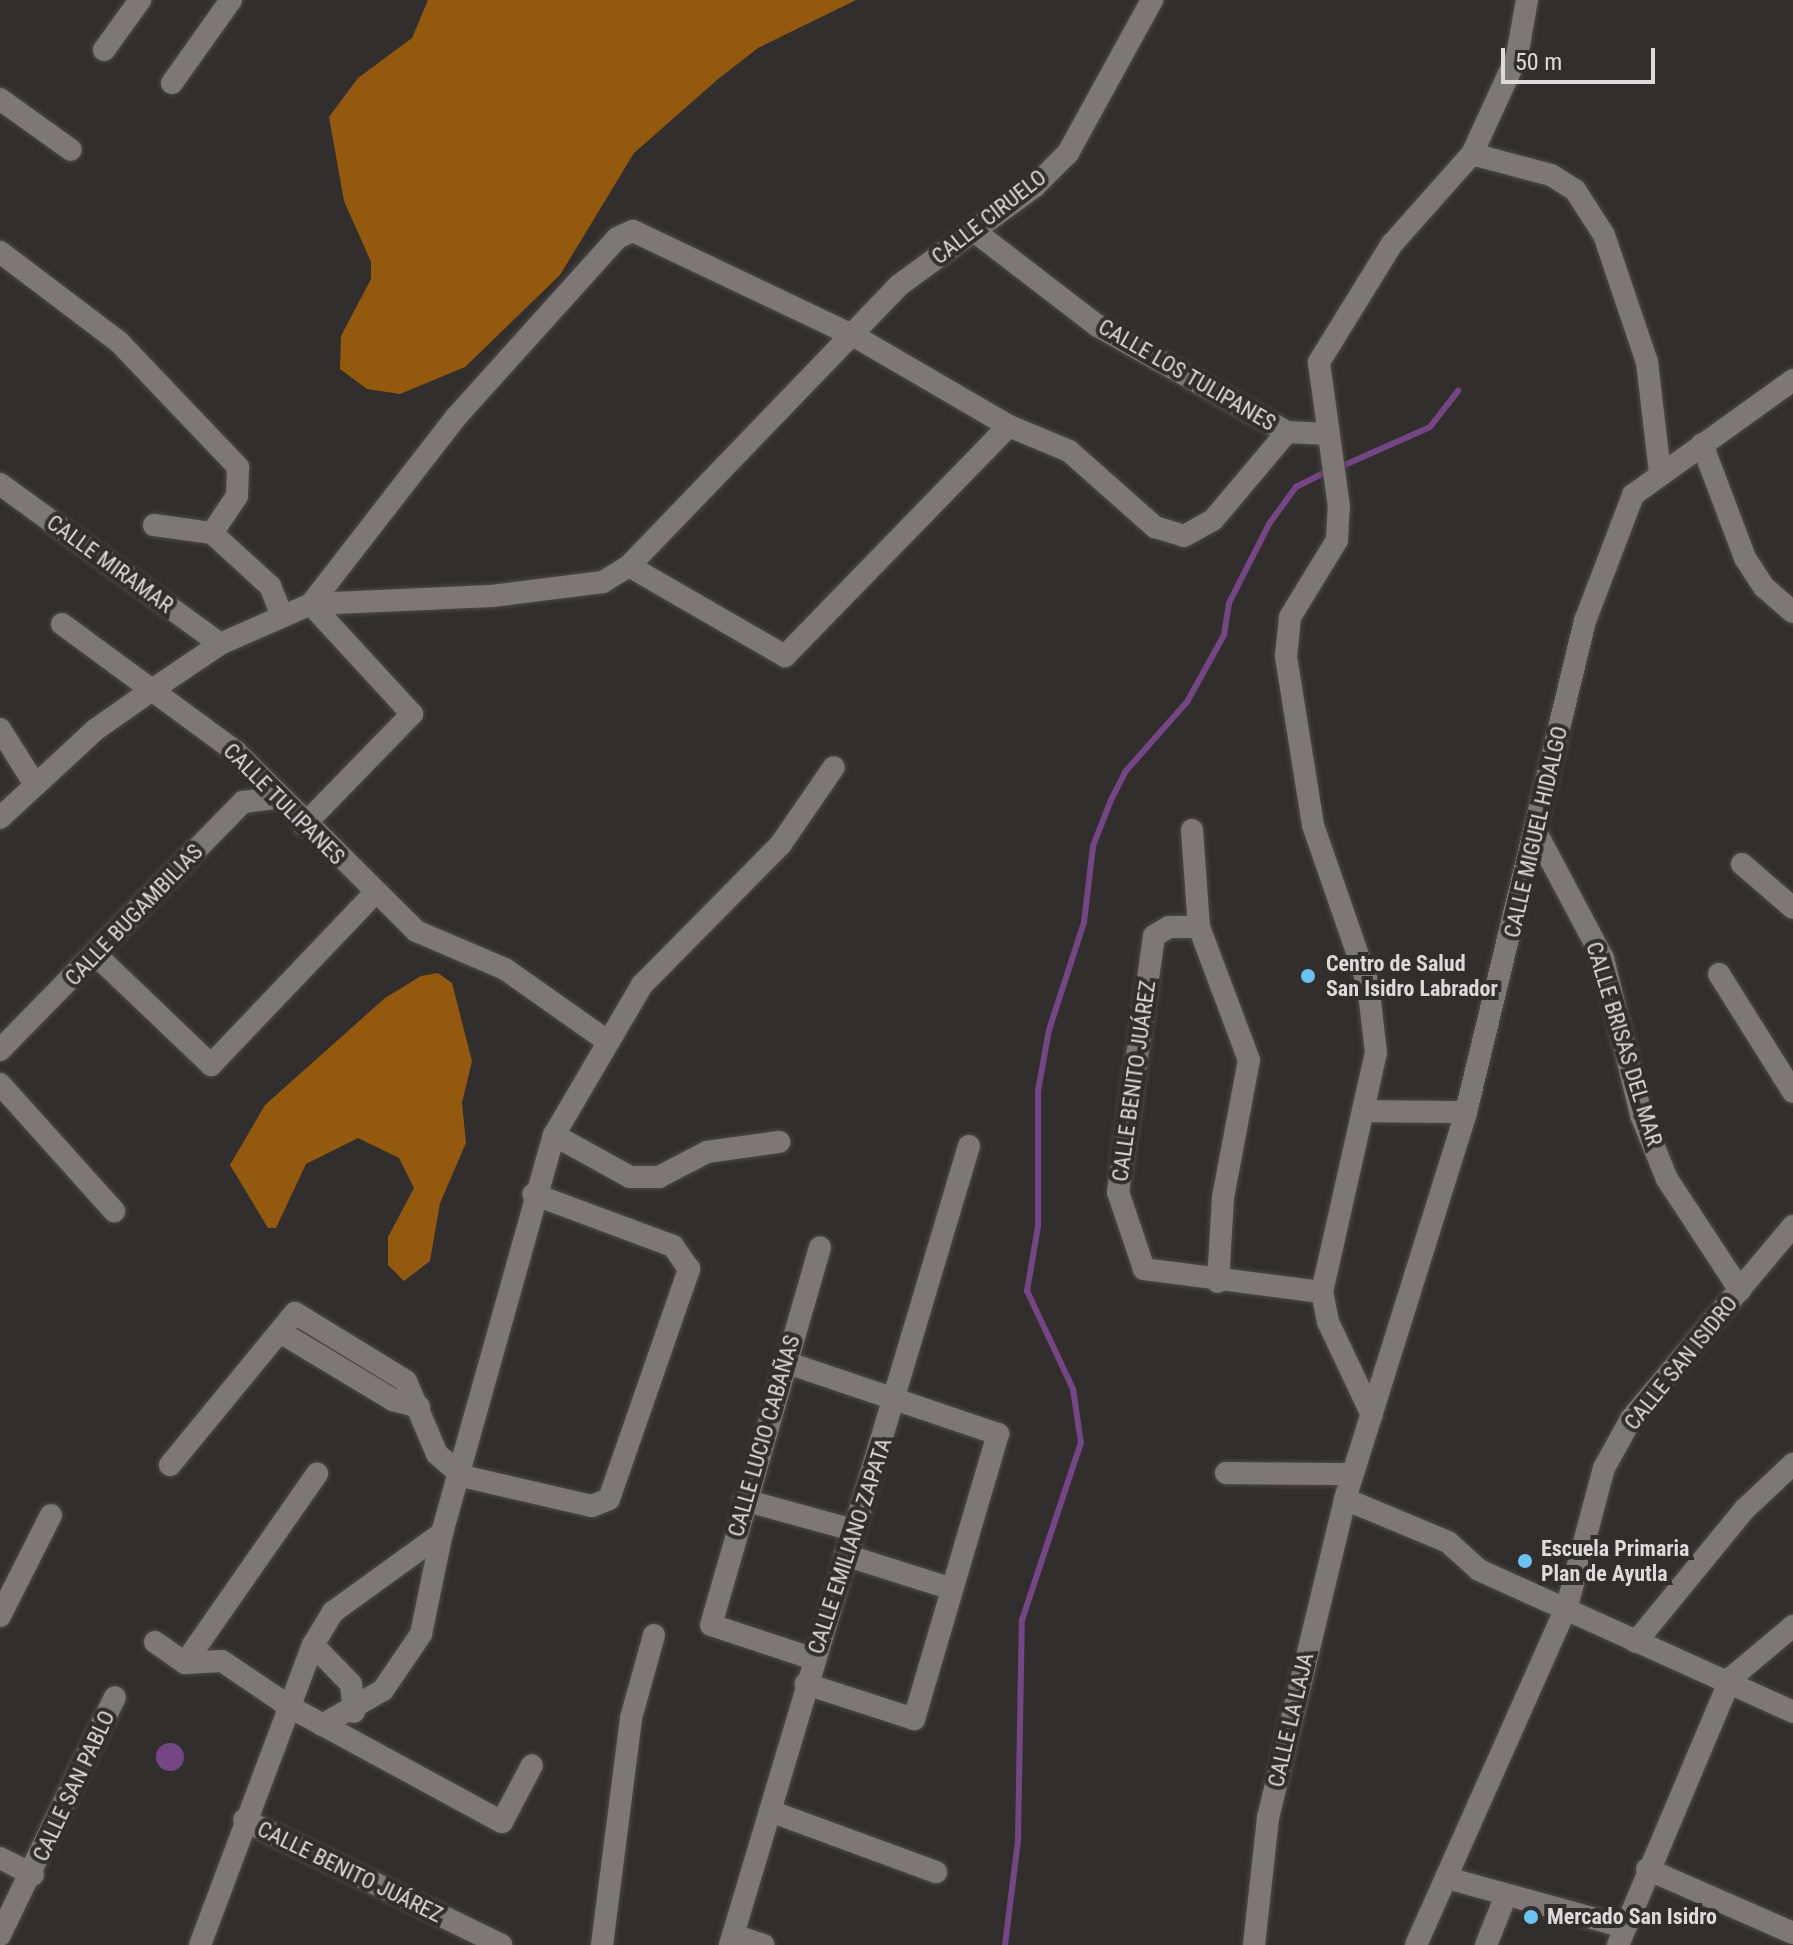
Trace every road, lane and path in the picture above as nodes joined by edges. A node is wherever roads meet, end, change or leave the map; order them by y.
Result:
1 (140, 0) edge
2 (231, 0) edge
3 (1152, 0) edge
4 (1527, 0) edge
5 (104, 50) dead end
6 (172, 83) dead end
7 (0, 99) edge
8 (71, 150) dead end
9 (1472, 154) junction
10 (974, 231) junction
11 (0, 252) edge
12 (856, 337) junction
13 (1793, 380) edge
14 (1009, 426) junction
15 (1287, 432) junction
16 (1327, 434) junction
17 (1702, 444) junction
18 (1660, 472) junction
19 (0, 484) edge
20 (154, 525) dead end
21 (212, 533) junction
22 (629, 566) junction
23 (311, 604) junction
24 (1793, 612) edge
25 (282, 616) junction
26 (62, 624) dead end
27 (220, 644) junction
28 (152, 690) junction
29 (0, 729) edge
30 (236, 752) junction
31 (834, 767) dead end
32 (34, 783) junction
33 (277, 798) junction
34 (243, 802) junction
35 (0, 818) edge
36 (304, 825) junction
37 (1192, 830) dead end
38 (1538, 836) junction
39 (1742, 864) dead end
40 (374, 894) junction
41 (1793, 908) edge
42 (1199, 927) junction
43 (97, 956) junction
44 (1719, 974) dead end
45 (607, 1041) junction
46 (0, 1050) edge
47 (0, 1084) edge
48 (1793, 1092) edge
49 (1365, 1111) junction
50 (1466, 1112) junction
51 (554, 1135) junction
52 (779, 1142) dead end
53 (969, 1146) dead end
54 (533, 1194) junction
55 (114, 1211) dead end
56 (1793, 1226) edge
57 (820, 1247) dead end
58 (1218, 1282) junction
59 (1740, 1290) junction
60 (1322, 1292) junction
61 (785, 1362) junction
62 (897, 1399) junction
63 (1372, 1415) junction
64 (1793, 1464) edge
65 (170, 1465) dead end
66 (1226, 1473) dead end
67 (317, 1474) dead end
68 (1352, 1474) junction
69 (462, 1476) junction
70 (1345, 1499) junction
71 (744, 1500) junction
72 (51, 1515) dead end
73 (853, 1530) junction
74 (442, 1533) junction
75 (845, 1555) junction
76 (949, 1588) junction
77 (1567, 1606) junction
78 (0, 1616) edge
79 (1793, 1626) edge
80 (654, 1635) dead end
81 (155, 1642) dead end
82 (1636, 1642) junction
83 (313, 1645) junction
84 (814, 1659) junction
85 (185, 1663) junction
86 (1731, 1678) junction
87 (806, 1684) junction
88 (115, 1697) dead end
89 (290, 1707) junction
90 (354, 1712) junction
91 (1793, 1712) edge
92 (322, 1725) junction
93 (532, 1765) dead end
94 (770, 1811) junction
95 (244, 1820) junction
96 (0, 1858) edge
97 (1647, 1869) junction
98 (936, 1872) dead end
99 (33, 1875) junction
100 (1447, 1878) junction
101 (1505, 1898) junction
102 (1793, 1933) edge
103 (0, 1935) edge
104 (1620, 1935) edge
105 (731, 1940) edge
106 (200, 1945) edge
107 (501, 1945) edge
108 (602, 1945) edge
109 (763, 1945) edge
110 (1254, 1945) edge
111 (1416, 1945) edge
112 (1486, 1945) edge

1 - 5 street
2 - 6 street
3 - 10 street, CALLE CIRUELO
4 - 9 street
7 - 8 street
9 - 16 street
9 - 18 street
10 - 12 street, CALLE CIRUELO
10 - 15 street, CALLE LOS TULIPANES
11 - 21 street
12 - 14 street
12 - 22 street, CALLE CIRUELO
12 - 23 street
13 - 17 street, CALLE MIGUEL HIDALGO
14 - 15 street
14 - 22 street
15 - 16 street
16 - 49 street
17 - 18 street, CALLE MIGUEL HIDALGO
17 - 24 street
18 - 38 street, CALLE MIGUEL HIDALGO
19 - 27 street, CALLE MIRAMAR
20 - 21 street
21 - 25 street
22 - 23 street, CALLE CIRUELO
23 - 25 street
23 - 36 street
25 - 27 street
26 - 28 street, CALLE TULIPANES
27 - 28 street
28 - 30 street, CALLE TULIPANES
28 - 32 street
29 - 32 street
30 - 33 street, CALLE TULIPANES
30 - 34 street
31 - 45 street
32 - 35 street
33 - 34 street
33 - 36 street, CALLE TULIPANES
34 - 43 street, CALLE BUGAMBILIAS
36 - 40 street, CALLE TULIPANES
37 - 42 street
38 - 50 street, CALLE MIGUEL HIDALGO
38 - 59 street, CALLE BRISAS DEL MAR
39 - 41 street
40 - 43 street
40 - 45 street, CALLE TULIPANES
42 - 58 street
42 - 58 street, CALLE BENITO JUÁREZ
43 - 46 street, CALLE BUGAMBILIAS
44 - 48 street
45 - 51 street
47 - 55 street
49 - 50 street
49 - 60 street
50 - 63 street, CALLE MIGUEL HIDALGO
51 - 52 street
51 - 54 street
53 - 62 street, CALLE EMILIANO ZAPATA
54 - 69 street
54 - 69 street
56 - 59 street, CALLE SAN ISIDRO
57 - 61 street, CALLE LUCIO CABAÑAS
58 - 60 street
59 - 77 street, CALLE SAN ISIDRO
60 - 63 street
61 - 62 street
61 - 71 street, CALLE LUCIO CABAÑAS
62 - 73 street, CALLE EMILIANO ZAPATA
62 - 76 street
63 - 68 street, CALLE MIGUEL HIDALGO
64 - 82 street
65 - 69 street
66 - 68 street
67 - 85 street
68 - 70 street, CALLE MIGUEL HIDALGO
69 - 74 street
70 - 77 street
70 - 110 street, CALLE LA LAJA
71 - 73 street
71 - 84 street, CALLE LUCIO CABAÑAS
72 - 78 street
73 - 75 street, CALLE EMILIANO ZAPATA
74 - 83 street
74 - 90 street
75 - 76 street
75 - 84 street, CALLE EMILIANO ZAPATA
76 - 87 street
77 - 82 street
77 - 100 street, CALLE SAN ISIDRO
79 - 86 street
80 - 108 street
81 - 85 street
82 - 86 street
83 - 89 street
83 - 90 street
84 - 87 street, CALLE EMILIANO ZAPATA
85 - 89 street
86 - 91 street
86 - 97 street
87 - 94 street, CALLE EMILIANO ZAPATA
88 - 99 street, CALLE SAN PABLO
89 - 92 street
89 - 95 street
90 - 92 street
92 - 93 street
94 - 98 street
94 - 105 street, CALLE EMILIANO ZAPATA
95 - 106 street
95 - 107 street, CALLE BENITO JUÁREZ
96 - 99 street, CALLE SAN PABLO
97 - 102 street
97 - 104 street
99 - 103 street, CALLE SAN PABLO
100 - 101 street
100 - 111 street, CALLE SAN ISIDRO
101 - 104 street
101 - 112 street
105 - 109 street

